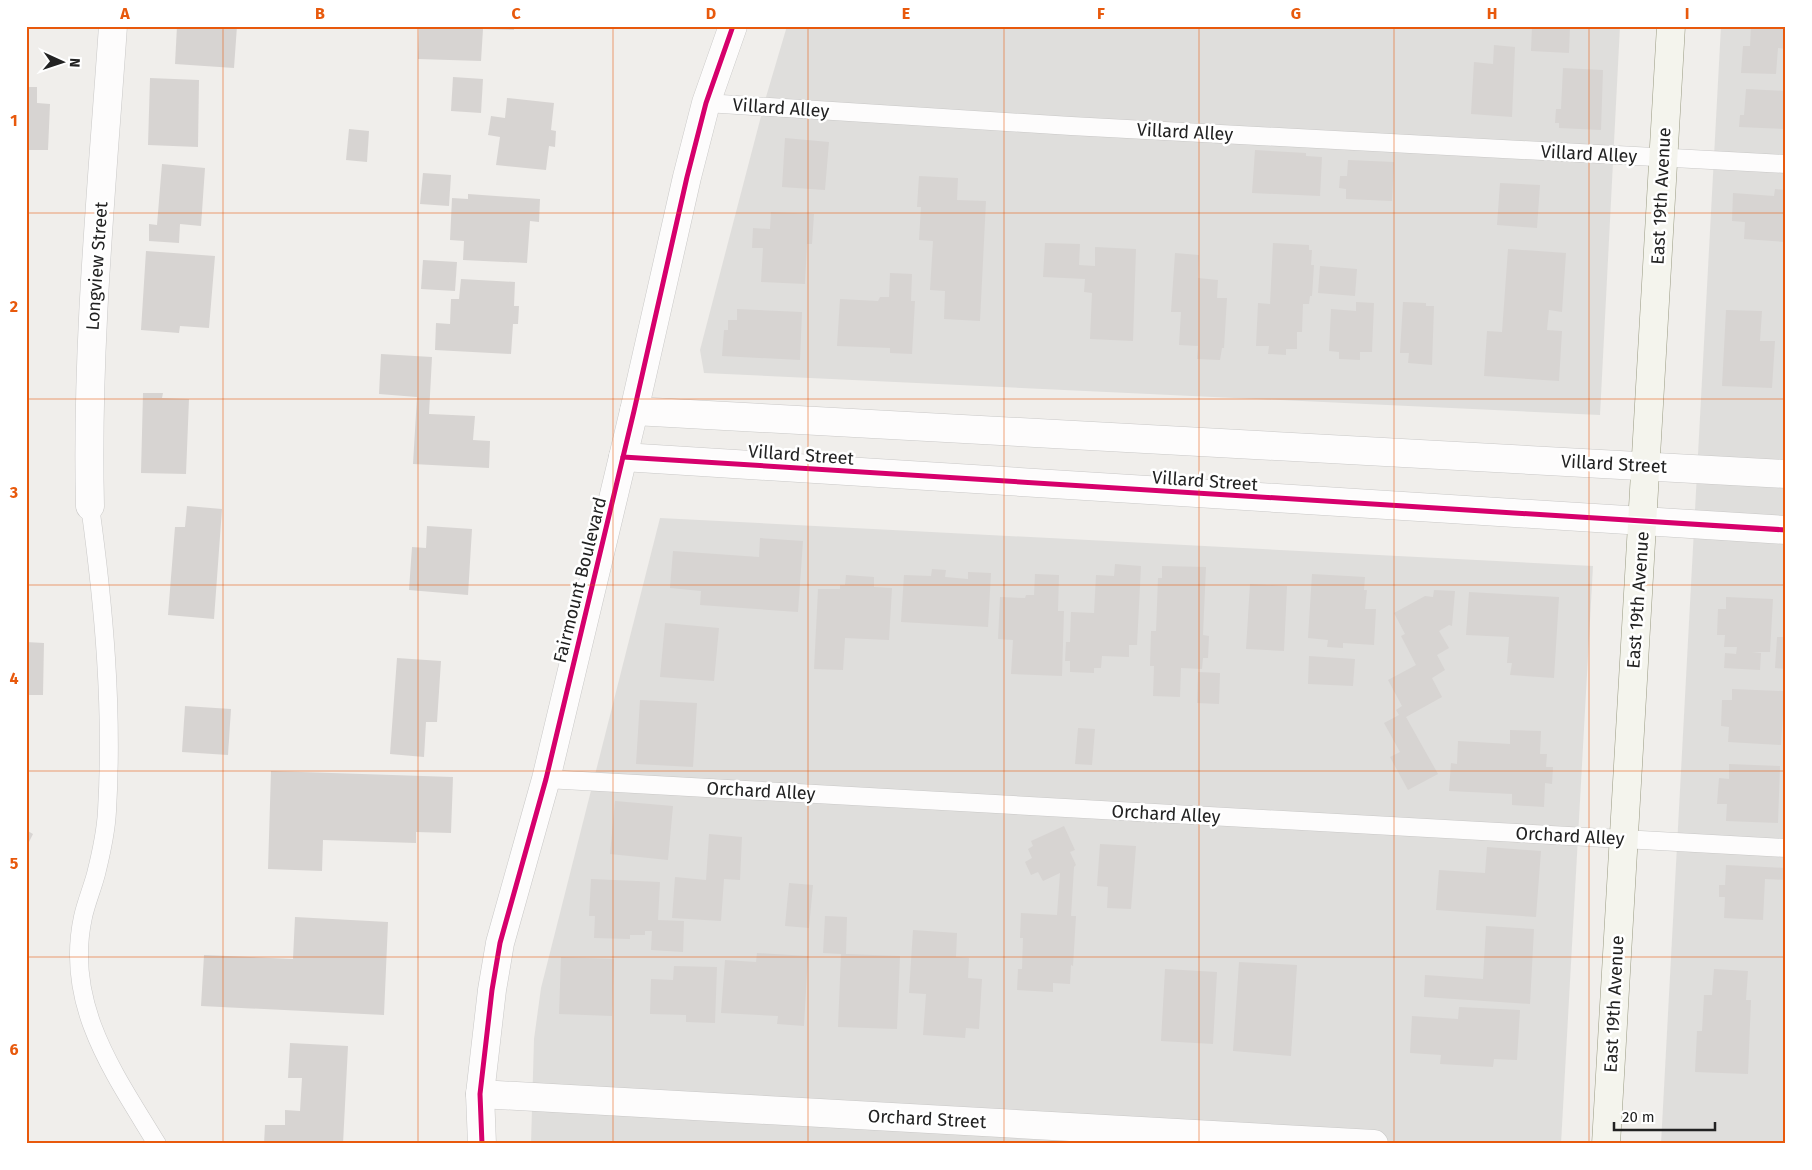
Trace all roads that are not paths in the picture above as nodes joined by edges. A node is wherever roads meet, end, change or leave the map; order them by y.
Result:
1 (113, 26) edge
2 (733, 26) edge
3 (1671, 26) edge
4 (706, 103) junction
5 (1664, 158) junction
6 (1786, 164) edge
7 (634, 411) junction
8 (624, 457) junction
9 (1646, 466) junction
10 (1786, 474) edge
11 (90, 506) joint
12 (1643, 523) junction
13 (1786, 530) edge
14 (546, 778) junction
15 (1623, 840) junction
16 (1786, 848) edge
17 (480, 1094) junction
18 (157, 1144) edge
19 (482, 1144) edge
20 (1374, 1144) edge
21 (1606, 1144) edge

1 - 11 street, Longview Street
2 - 4 street, Fairmount Boulevard
3 - 5 street, East 19th Avenue
4 - 5 lane, Villard Alley
4 - 7 street, Fairmount Boulevard
5 - 6 lane, Villard Alley
5 - 9 street, East 19th Avenue
7 - 8 street, Fairmount Boulevard
7 - 9 street, Villard Street
8 - 12 street, Villard Street
8 - 14 street, Fairmount Boulevard
9 - 10 street, Villard Street
9 - 12 street, East 19th Avenue
11 - 18 lane
12 - 13 street, Villard Street
12 - 15 street, East 19th Avenue
14 - 15 lane, Orchard Alley
14 - 17 street, Fairmount Boulevard
15 - 16 lane, Orchard Alley
15 - 21 street, East 19th Avenue
17 - 19 street, Fairmount Boulevard
17 - 20 street, Orchard Street

